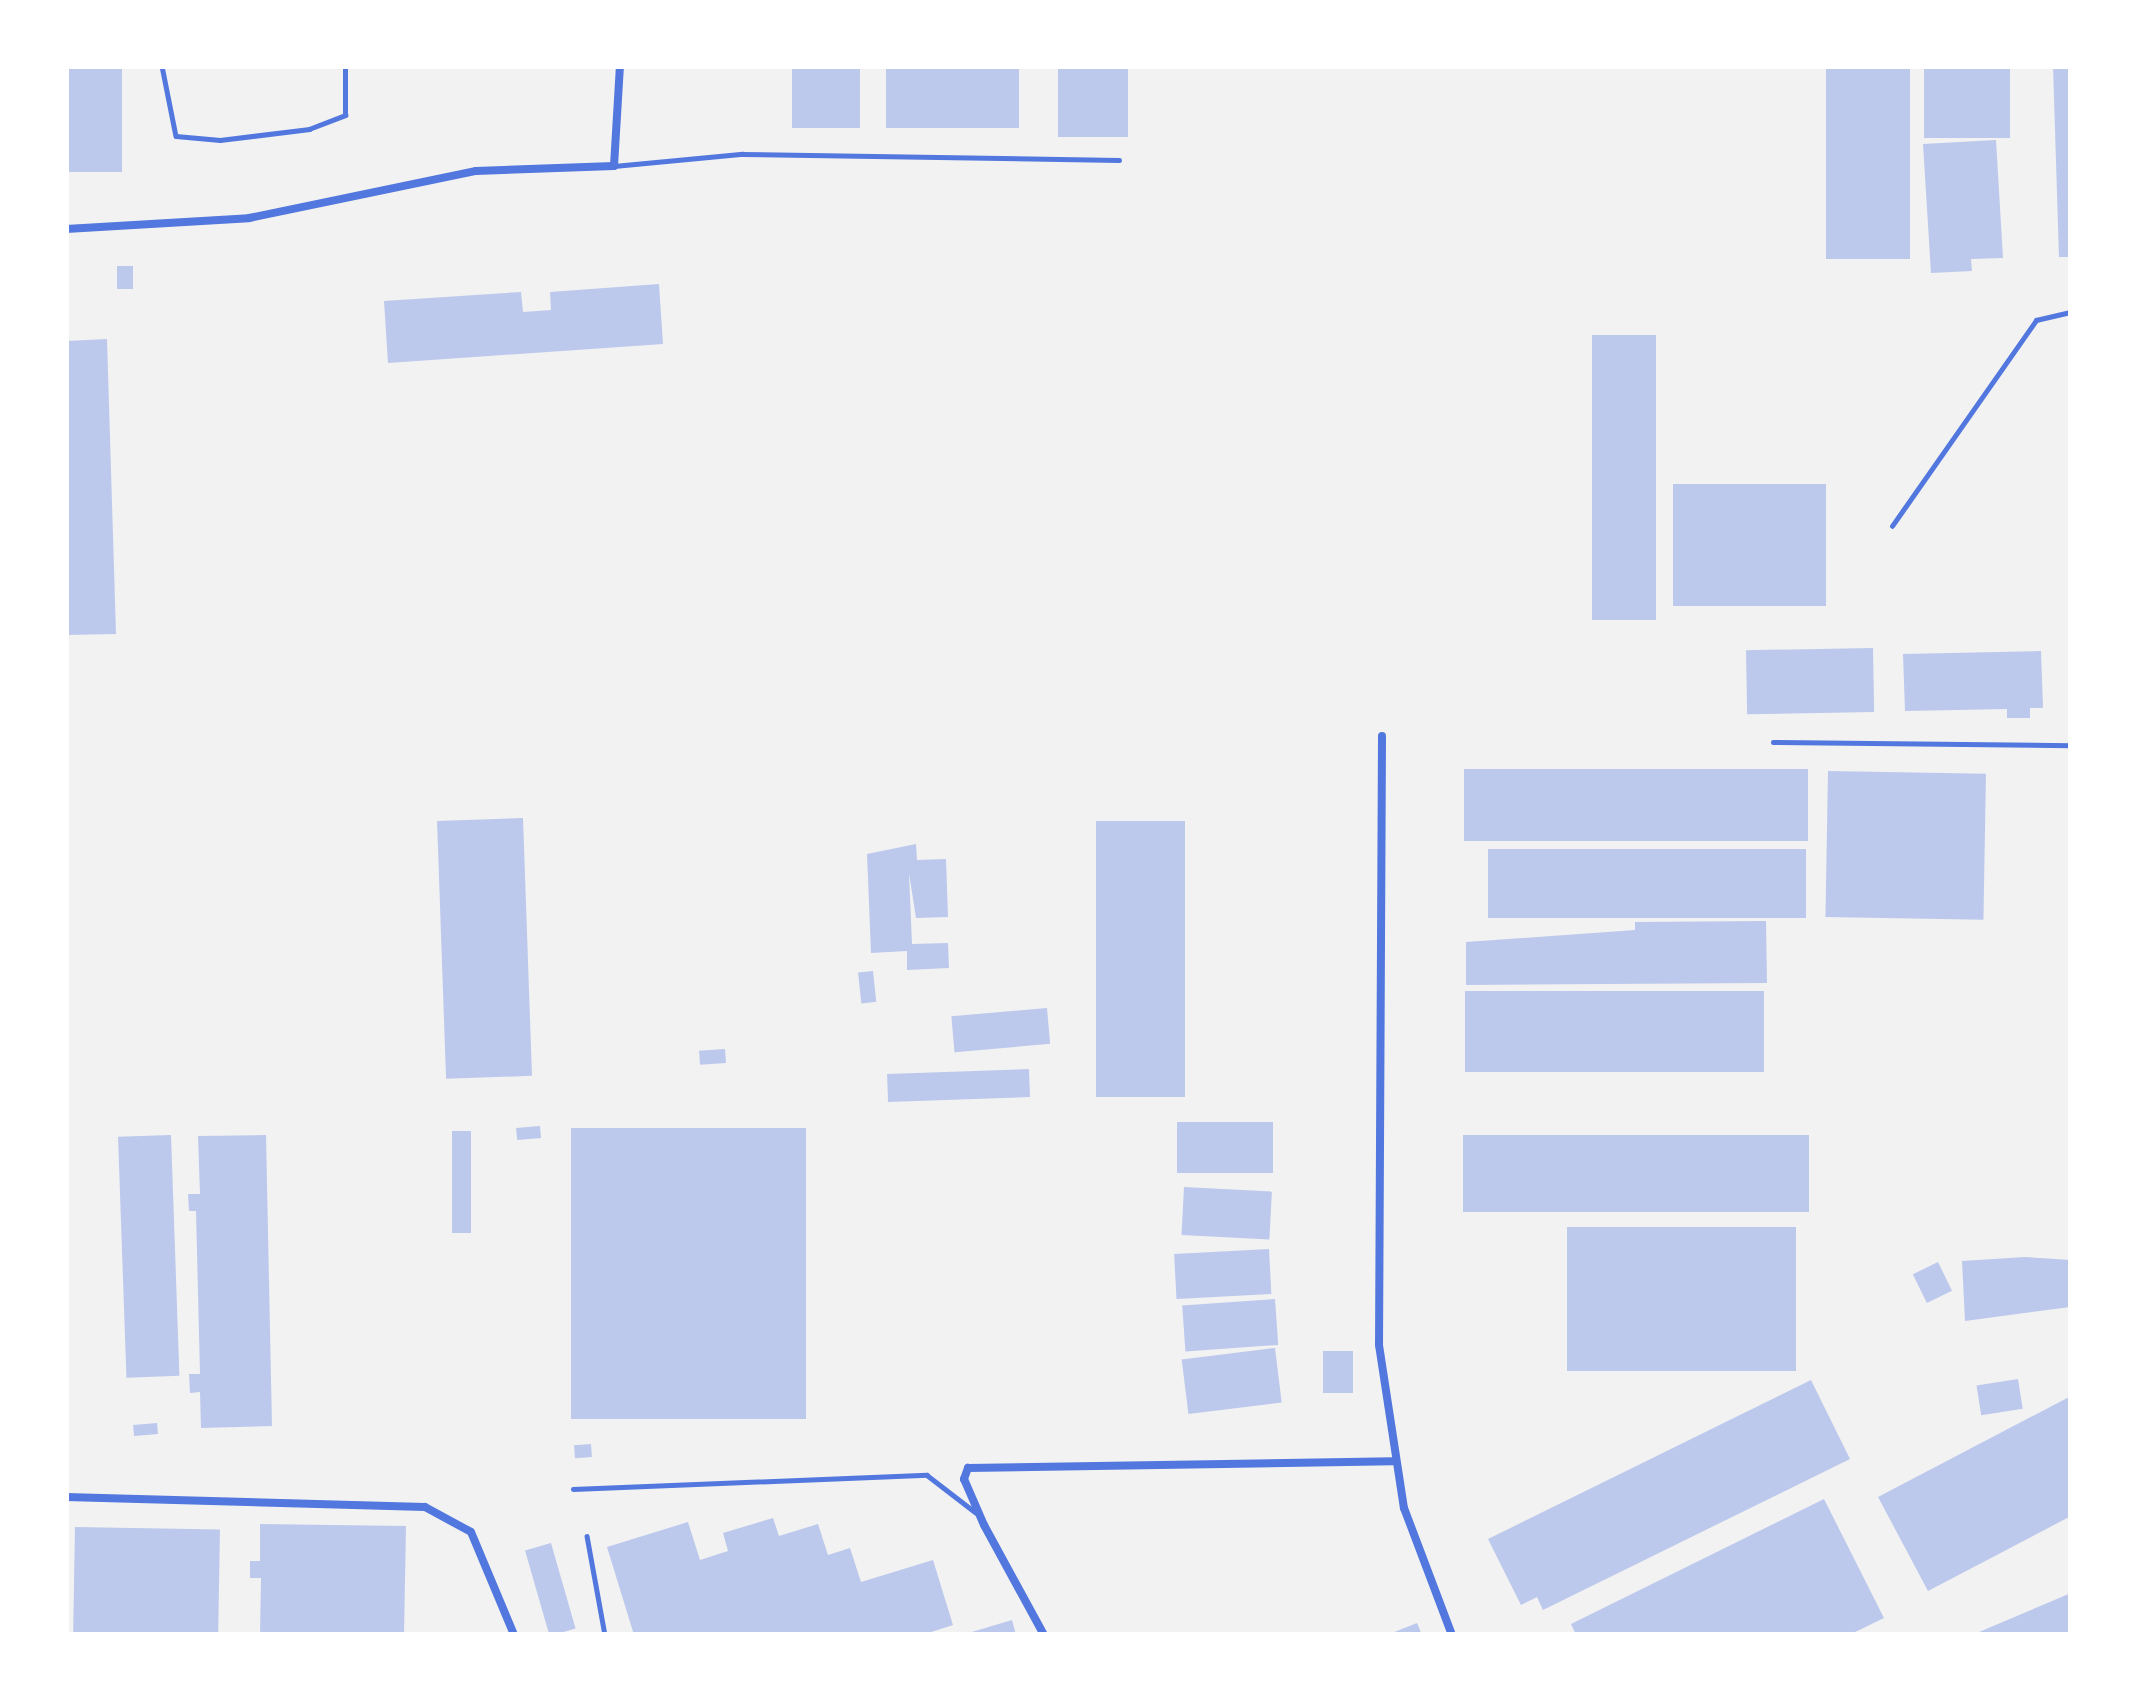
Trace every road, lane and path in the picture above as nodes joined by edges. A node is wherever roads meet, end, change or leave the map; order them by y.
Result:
1 (162, 66) edge
2 (345, 66) edge
3 (620, 66) edge
4 (1119, 160) dead end
5 (614, 166) junction
6 (66, 230) edge
7 (2071, 312) edge
8 (1892, 526) dead end
9 (1382, 736) dead end
10 (1773, 742) dead end
11 (2071, 745) edge
12 (1393, 1461) junction
13 (573, 1489) dead end
14 (66, 1497) edge
15 (980, 1516) junction
16 (586, 1536) dead end
17 (514, 1635) edge
18 (605, 1635) edge
19 (1044, 1635) edge
20 (1452, 1635) edge

1 - 2 lane
3 - 5 street
4 - 5 lane
5 - 6 street
7 - 8 lane
9 - 12 street
10 - 11 lane
12 - 15 street
12 - 20 street
13 - 15 lane
14 - 17 street
15 - 19 street
16 - 18 lane

